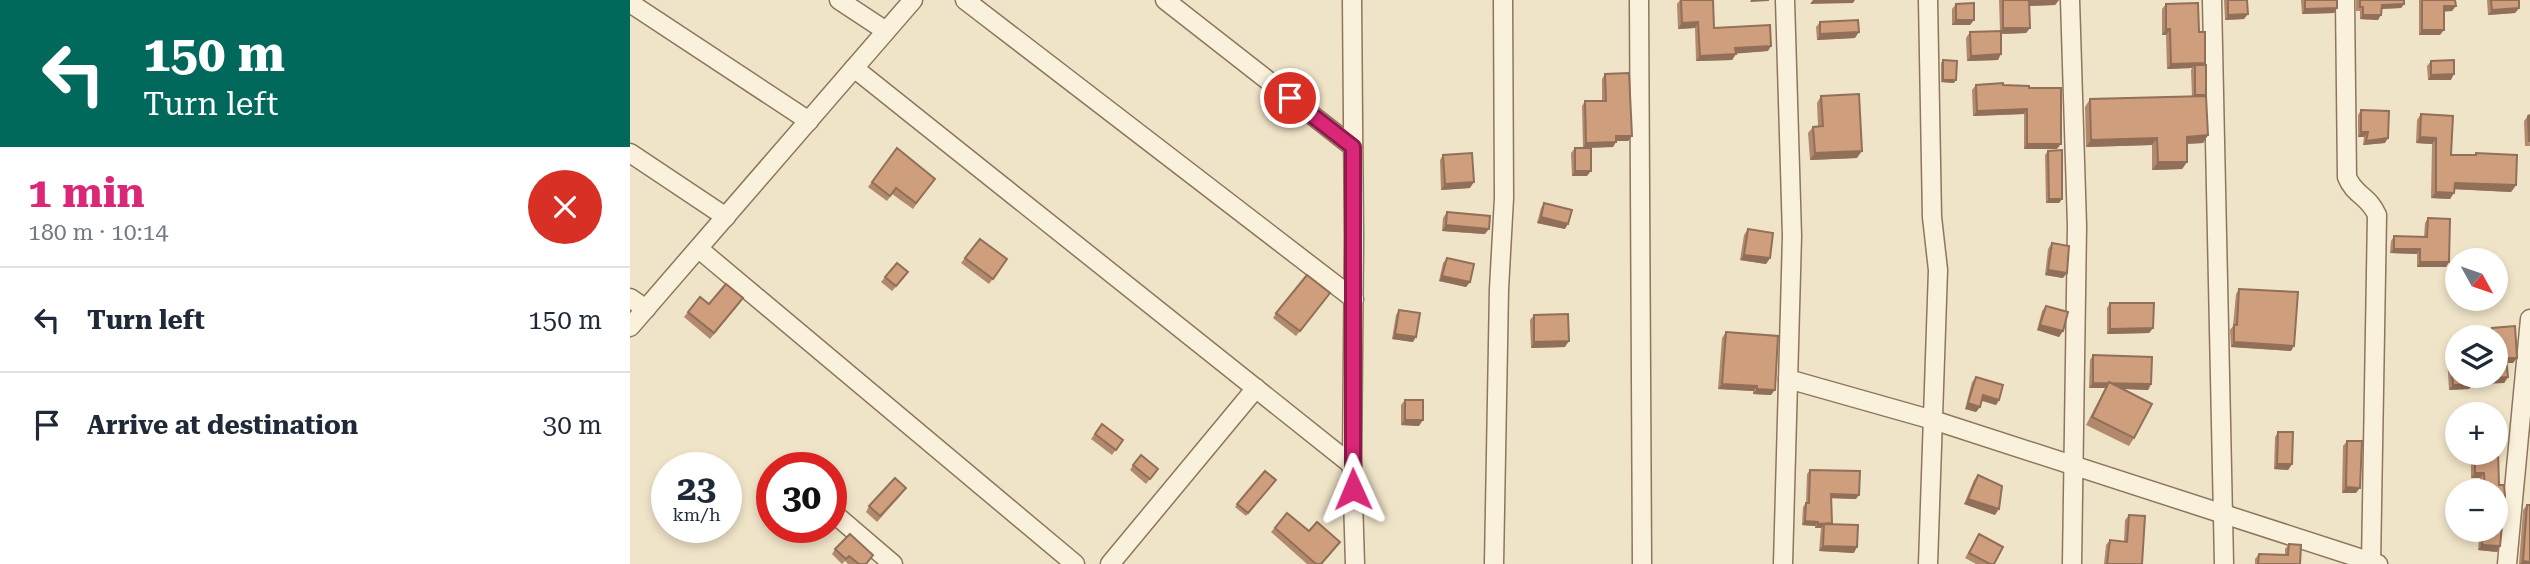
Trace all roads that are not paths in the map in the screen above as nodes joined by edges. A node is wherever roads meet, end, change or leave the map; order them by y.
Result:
1 (839, 0) edge
2 (913, 0) edge
3 (965, 0) edge
4 (1165, 0) edge
5 (1352, 0) edge
6 (1503, 0) edge
7 (1639, 0) edge
8 (1785, 0) edge
9 (1928, 0) edge
10 (2070, 0) edge
11 (2212, 0) edge
12 (2346, 0) edge
13 (630, 3) edge
14 (886, 31) junction
15 (854, 68) junction
16 (809, 121) junction
17 (1353, 147) junction
18 (630, 153) edge
19 (726, 217) junction
20 (699, 249) junction
21 (630, 298) edge
22 (1354, 299) junction
23 (646, 309) junction
24 (2530, 319) edge
25 (630, 327) edge
26 (1788, 379) junction
27 (1256, 388) junction
28 (1933, 421) junction
29 (1352, 465) junction
30 (2073, 466) junction
31 (2224, 515) junction
32 (847, 524) edge
33 (2373, 563) edge
34 (894, 564) edge
35 (1075, 564) edge
36 (1110, 564) edge
37 (1355, 564) edge
38 (1494, 564) edge
39 (1642, 564) edge
40 (1783, 564) edge
41 (1928, 564) edge
42 (2072, 564) edge
43 (2224, 564) edge
44 (2507, 564) edge

1 - 14 street
2 - 14 street
3 - 22 street
4 - 17 street
5 - 17 street
6 - 38 street
7 - 39 street
8 - 26 street
9 - 28 street
10 - 30 street
11 - 31 street
12 - 33 street
13 - 16 street
14 - 15 street
15 - 16 street
15 - 27 street
16 - 19 street
17 - 22 street
18 - 19 street
19 - 20 street
20 - 23 street
20 - 35 street
21 - 23 street
22 - 29 street
23 - 25 street
24 - 44 street
26 - 28 street
26 - 40 street
27 - 29 street
27 - 36 street
28 - 30 street
28 - 41 street
29 - 37 street
30 - 31 street
30 - 42 street
31 - 33 street
31 - 43 street
32 - 34 street

